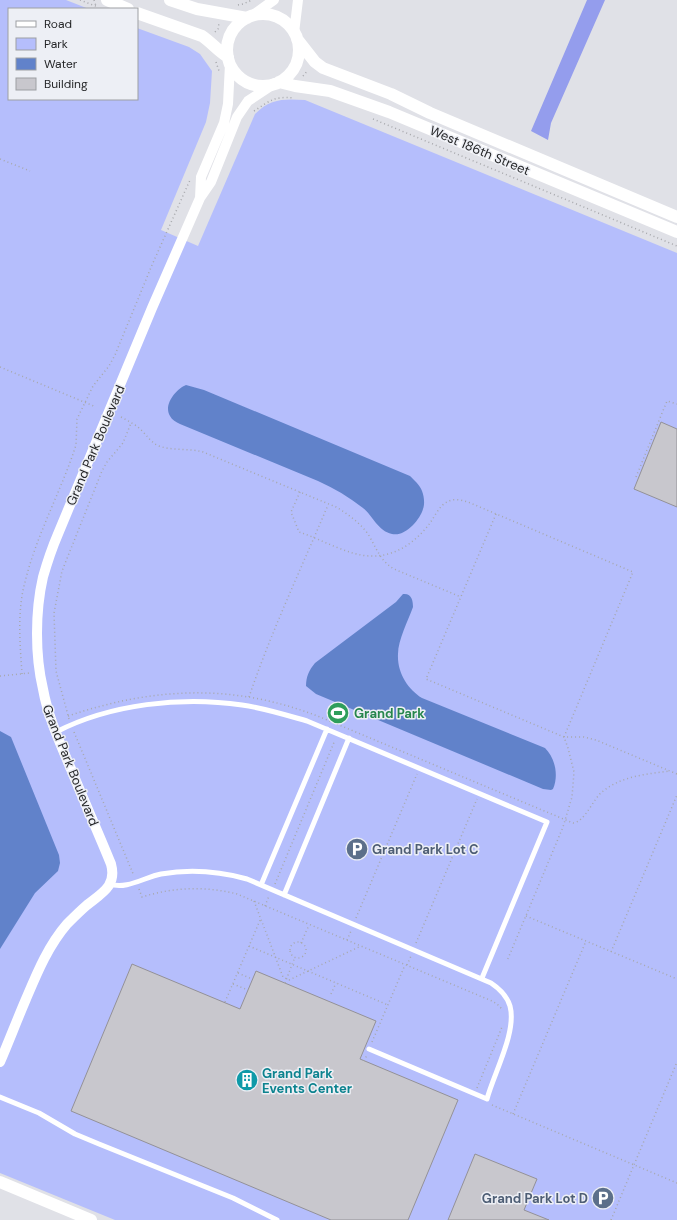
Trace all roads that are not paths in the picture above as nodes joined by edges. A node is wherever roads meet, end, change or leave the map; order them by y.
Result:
1 (107, 0) edge
2 (170, 0) edge
3 (274, 0) edge
4 (298, 0) edge
5 (126, 8) edge
6 (138, 13) edge
7 (250, 17) junction
8 (295, 36) junction
9 (229, 61) junction
10 (277, 82) junction
11 (200, 198) junction
12 (677, 217) edge
13 (677, 232) edge
14 (327, 729) junction
15 (56, 732) junction
16 (349, 738) junction
17 (110, 884) junction
18 (261, 885) junction
19 (284, 895) junction
20 (482, 978) junction
21 (369, 1049) road end
22 (0, 1062) edge
23 (0, 1096) edge
24 (0, 1182) edge
25 (90, 1220) edge
26 (277, 1220) edge

1 - 5 street
2 - 7 street
3 - 7 street
4 - 8 street
6 - 9 street
7 - 8 street
7 - 9 street
8 - 10 street
8 - 12 street, West 186th Street
9 - 10 street
9 - 11 street, Grand Park Boulevard
10 - 11 street, Grand Park Boulevard
10 - 13 street, West 186th Street
11 - 15 street, Grand Park Boulevard
14 - 15 lane
14 - 16 lane
14 - 18 lane
15 - 17 street, Grand Park Boulevard
16 - 19 lane
16 - 20 lane
17 - 18 lane
17 - 22 street
18 - 19 lane
19 - 20 lane
20 - 21 lane
23 - 26 lane
24 - 25 street

